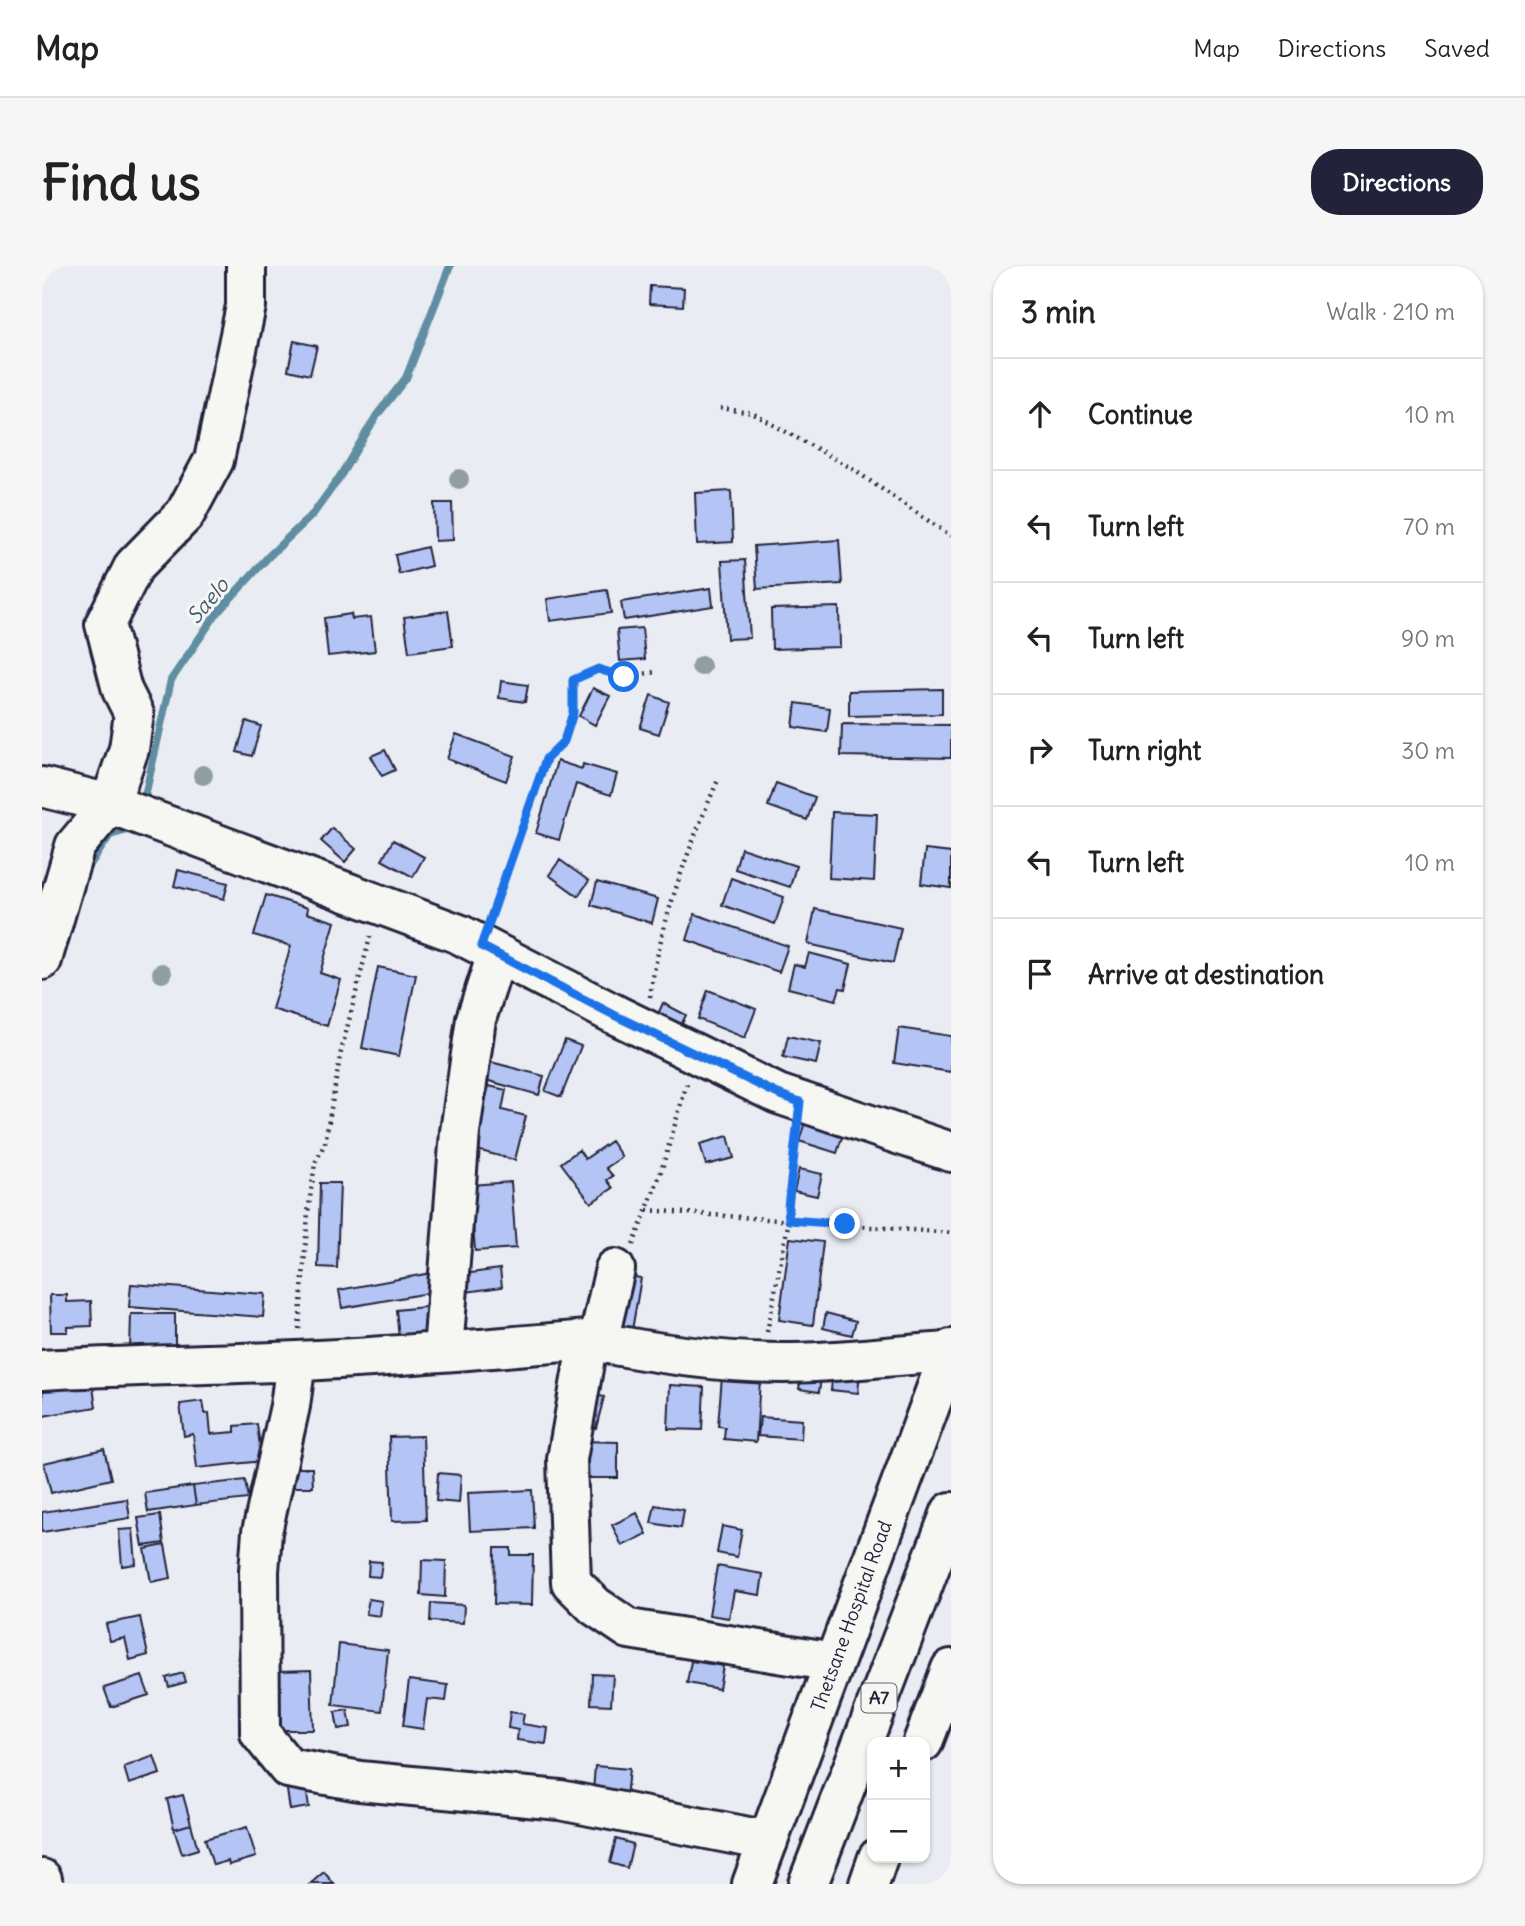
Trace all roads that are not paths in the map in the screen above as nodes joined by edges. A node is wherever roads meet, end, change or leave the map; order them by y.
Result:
1 (246, 266) edge
2 (42, 787) edge
3 (110, 804) junction
4 (489, 950) junction
5 (42, 960) edge
6 (951, 1152) edge
7 (615, 1269) road end
8 (593, 1341) junction
9 (951, 1350) edge
10 (443, 1351) junction
11 (296, 1361) junction
12 (42, 1370) edge
13 (951, 1512) edge
14 (834, 1662) junction
15 (951, 1669) edge
16 (925, 1737) edge
17 (768, 1841) junction
18 (876, 1863) edge
19 (751, 1884) edge
20 (808, 1884) edge
21 (869, 1884) edge

1 - 3 street
2 - 3 street
3 - 4 street
3 - 5 street
4 - 6 street
4 - 10 street
7 - 8 street
8 - 9 street
8 - 10 street
8 - 14 street
9 - 14 street, Thetsane Hospital Road
10 - 11 street
11 - 12 street
11 - 17 street
13 - 20 street, A7
14 - 17 street, Thetsane Hospital Road
15 - 16 street
17 - 19 street, Thetsane Hospital Road
18 - 21 street

